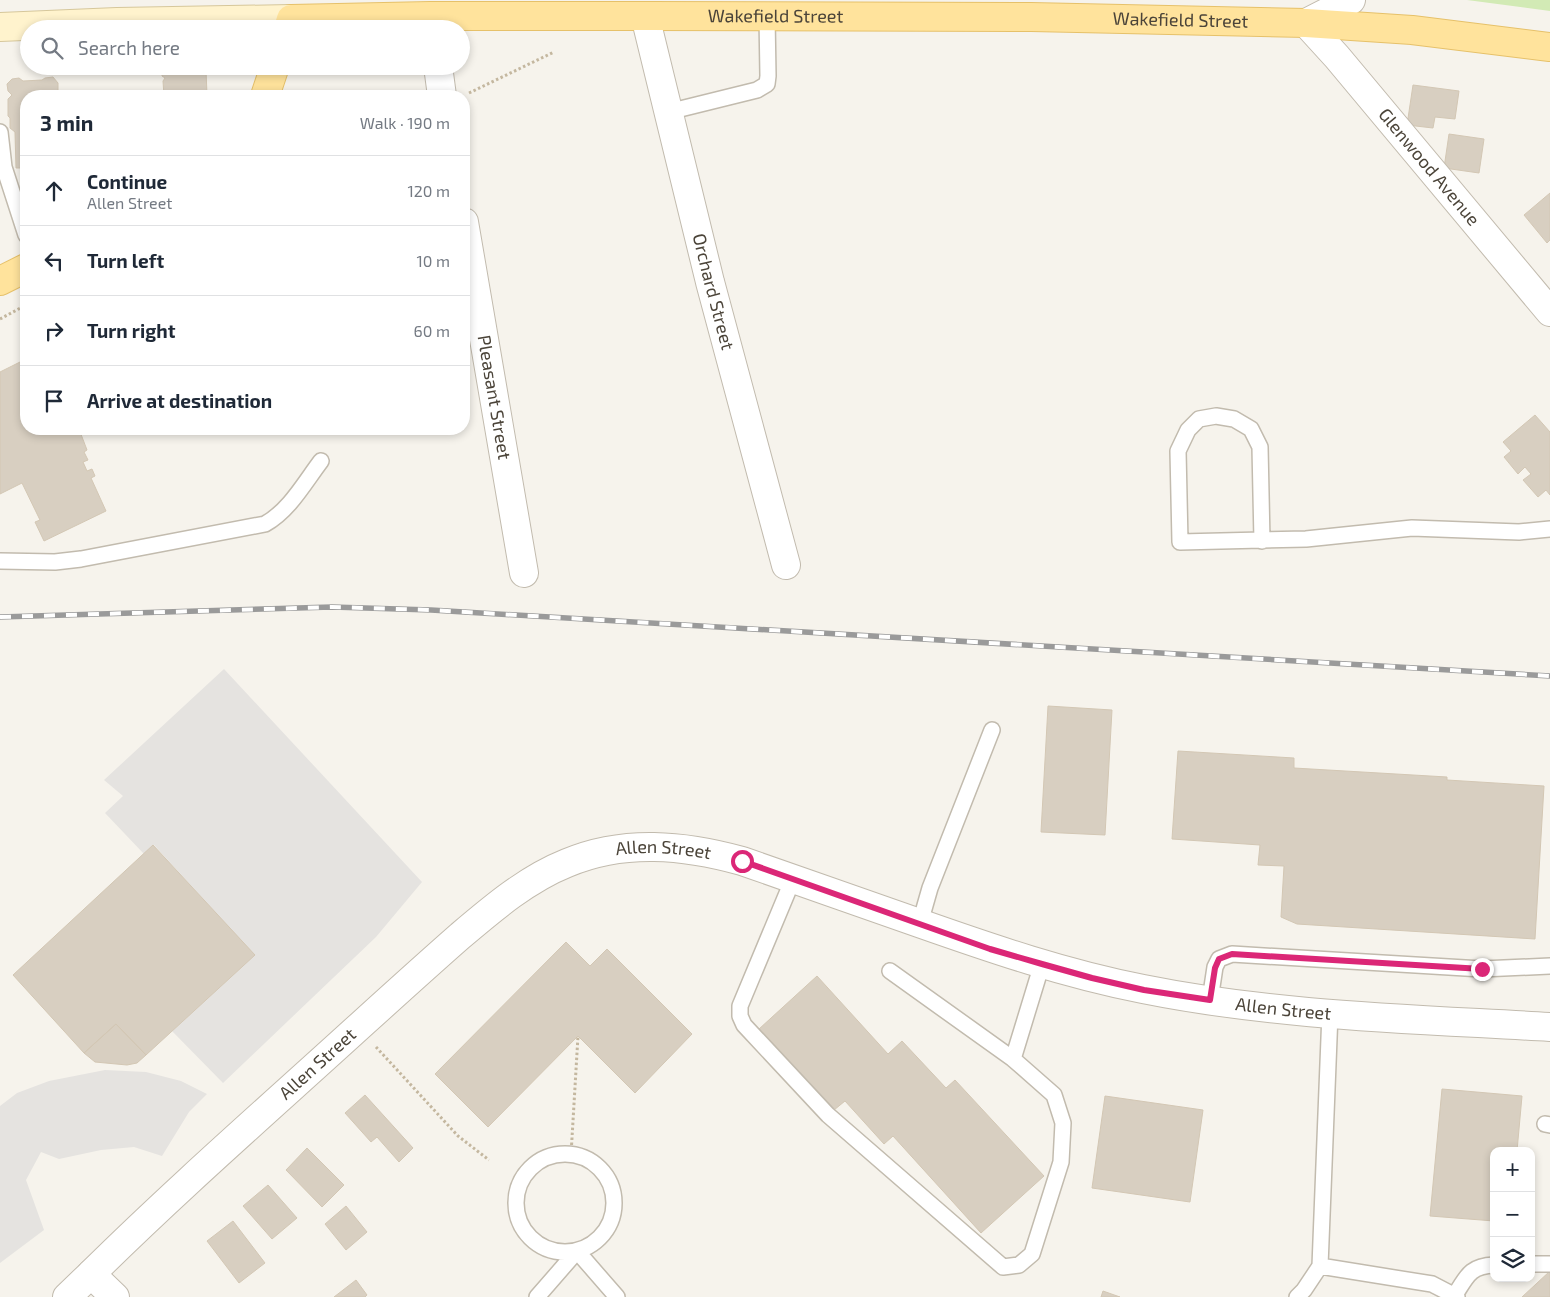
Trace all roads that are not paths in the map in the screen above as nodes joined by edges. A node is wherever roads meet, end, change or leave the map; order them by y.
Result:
1 (1351, 0) edge
2 (645, 16) junction
3 (767, 16) junction
4 (470, 22) edge
5 (1306, 23) junction
6 (20, 26) edge
7 (0, 27) edge
8 (1550, 47) edge
9 (272, 75) edge
10 (443, 75) edge
11 (267, 90) edge
12 (451, 90) edge
13 (668, 112) junction
14 (0, 132) edge
15 (20, 216) edge
16 (470, 257) edge
17 (20, 271) edge
18 (0, 281) edge
19 (1550, 312) edge
20 (321, 461) dead end
21 (1550, 530) edge
22 (1262, 541) junction
23 (0, 561) edge
24 (786, 565) dead end
25 (524, 573) dead end
26 (992, 730) dead end
27 (793, 879) junction
28 (920, 923) junction
29 (1042, 964) junction
30 (1550, 966) edge
31 (890, 971) dead end
32 (1210, 1000) junction
33 (1330, 1013) junction
34 (1550, 1027) edge
35 (1013, 1059) junction
36 (577, 1251) junction
37 (1535, 1264) edge
38 (1550, 1264) edge
39 (1490, 1265) edge
40 (1320, 1266) junction
41 (91, 1274) junction
42 (1456, 1296) edge
43 (67, 1297) edge
44 (115, 1297) edge
45 (537, 1297) edge
46 (617, 1297) edge
47 (1297, 1297) edge

1 - 5 street
2 - 3 main road, Wakefield Street
2 - 4 main road, Wakefield Street
2 - 13 street, Orchard Street
3 - 5 main road, Wakefield Street
3 - 13 lane
5 - 8 main road, Wakefield Street
5 - 19 street, Glenwood Avenue
6 - 7 main road, Wakefield Street
9 - 11 main road
10 - 12 street
13 - 24 street, Orchard Street
14 - 15 lane
16 - 25 street, Pleasant Street
17 - 18 main road
20 - 23 lane
21 - 22 lane
22 - 22 lane
26 - 28 lane
27 - 28 street, Allen Street
27 - 35 lane
27 - 41 street, Allen Street
28 - 29 street, Allen Street
29 - 32 street, Allen Street
29 - 35 lane
30 - 32 lane
31 - 35 lane
32 - 33 street, Allen Street
33 - 34 street, Allen Street
33 - 40 lane
36 - 36 lane
36 - 45 lane
36 - 46 lane
37 - 38 lane
39 - 42 lane
40 - 42 lane
40 - 47 lane
41 - 43 street, Allen Street
41 - 44 street

